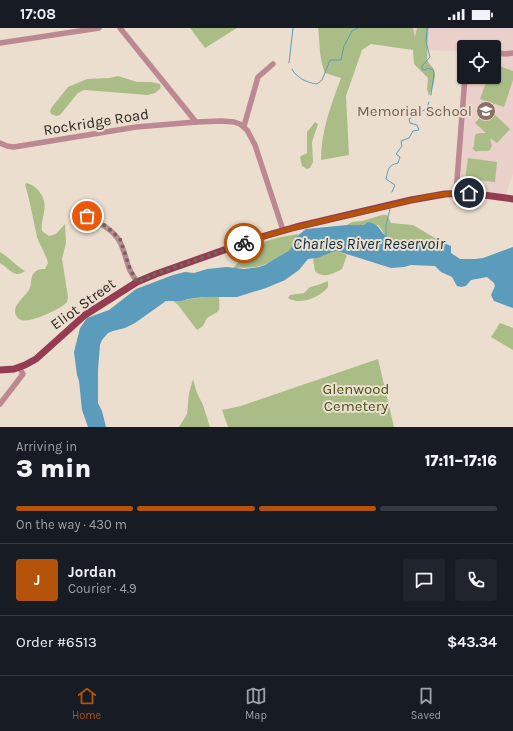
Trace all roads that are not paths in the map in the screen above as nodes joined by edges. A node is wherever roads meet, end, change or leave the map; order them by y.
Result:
1 (99, 28) edge
2 (120, 28) edge
3 (0, 43) edge
4 (501, 53) edge
5 (513, 53) edge
6 (273, 64) dead end
7 (464, 84) edge
8 (196, 122) junction
9 (244, 126) junction
10 (0, 142) edge
11 (456, 193) junction
12 (513, 199) edge
13 (93, 223) dead end
14 (284, 230) junction
15 (137, 282) junction
16 (18, 367) junction
17 (0, 370) edge
18 (0, 404) edge

1 - 3 street
2 - 8 street
4 - 5 street
6 - 9 street
7 - 11 street
8 - 9 street, Rockridge Road
8 - 10 street, Rockridge Road
9 - 14 street
11 - 12 main road, Eliot Street
11 - 14 main road, Eliot Street
13 - 15 street
14 - 15 main road, Eliot Street
15 - 16 main road, Eliot Street
16 - 17 main road, Eliot Street
16 - 18 street

